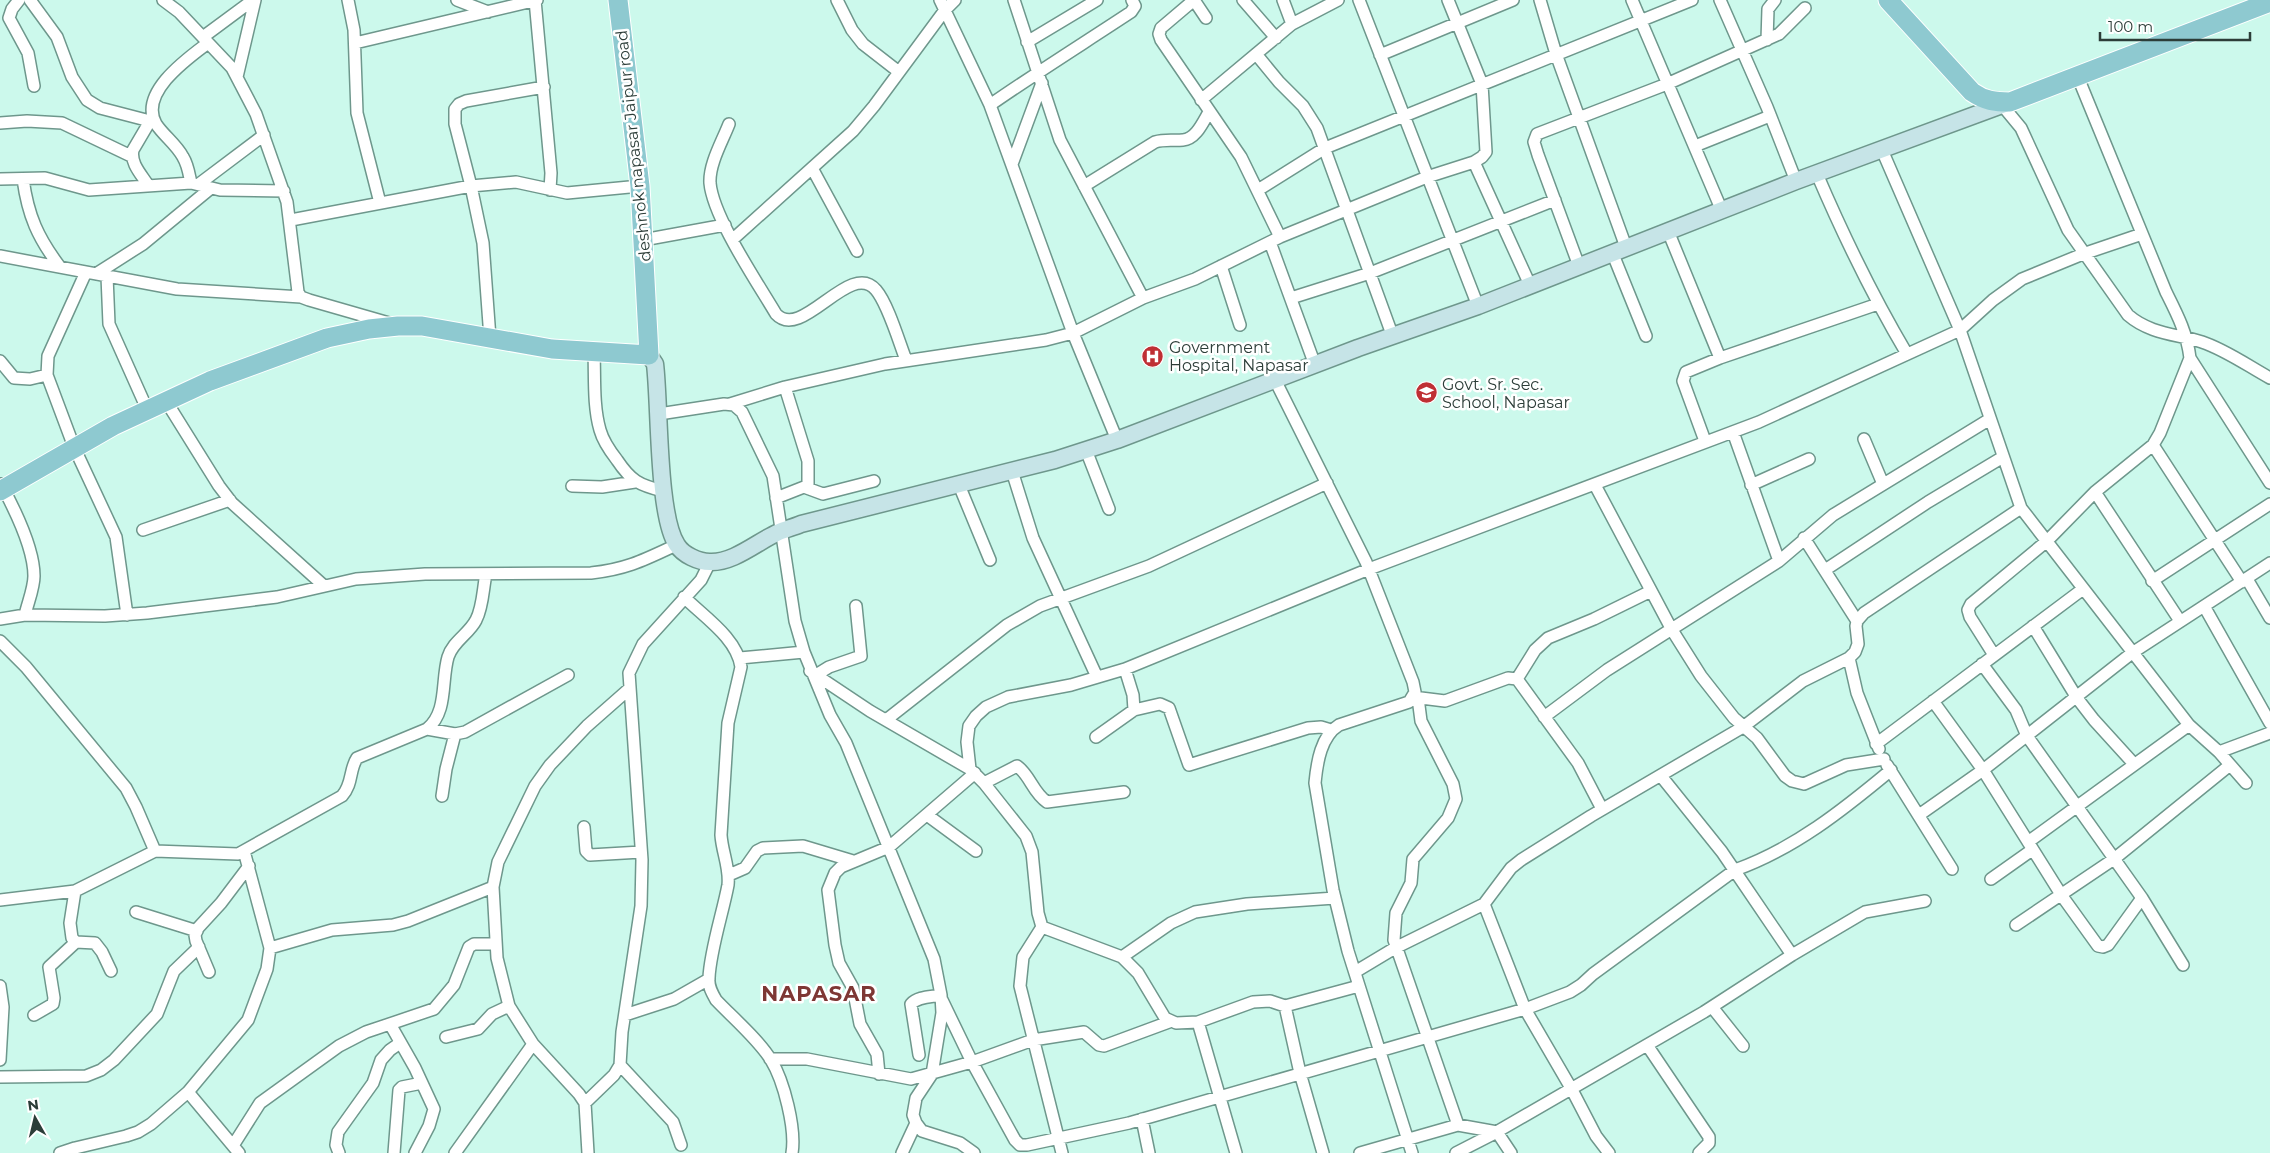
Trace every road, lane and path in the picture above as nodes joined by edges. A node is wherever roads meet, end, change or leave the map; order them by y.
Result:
1 (19, 0) edge
2 (30, 0) edge
3 (163, 0) edge
4 (254, 0) edge
5 (348, 0) edge
6 (456, 0) edge
7 (536, 0) edge
8 (618, 0) edge
9 (837, 0) edge
10 (955, 0) edge
11 (1014, 0) edge
12 (1097, 0) edge
13 (1132, 0) edge
14 (1194, 0) edge
15 (1243, 0) edge
16 (1283, 0) edge
17 (1338, 0) edge
18 (1359, 0) edge
19 (1448, 0) edge
20 (1513, 0) edge
21 (1540, 0) edge
22 (1632, 0) edge
23 (1692, 0) edge
24 (1720, 0) edge
25 (1775, 0) edge
26 (1888, 0) edge
27 (2270, 2) edge
28 (943, 5) edge
29 (1804, 8) dead end
30 (488, 12) junction
31 (1206, 18) dead end
32 (4, 21) edge
33 (1641, 21) junction
34 (1458, 22) junction
35 (1292, 24) junction
36 (1276, 38) junction
37 (206, 40) junction
38 (1767, 40) junction
39 (1027, 42) junction
40 (355, 43) junction
41 (1742, 51) junction
42 (1256, 54) junction
43 (1380, 54) junction
44 (1556, 54) junction
45 (1039, 71) junction
46 (899, 72) junction
47 (2077, 75) junction
48 (237, 77) junction
49 (1042, 83) junction
50 (1482, 84) junction
51 (1667, 84) junction
52 (34, 86) dead end
53 (544, 87) junction
54 (1201, 100) junction
55 (2006, 104) junction
56 (990, 105) junction
57 (1209, 112) junction
58 (1405, 116) junction
59 (1770, 116) junction
60 (151, 118) junction
61 (1581, 118) junction
62 (0, 123) edge
63 (729, 124) dead end
64 (264, 134) junction
65 (1695, 146) junction
66 (1325, 148) junction
67 (1882, 150) junction
68 (132, 156) junction
69 (1474, 162) junction
70 (1012, 164) junction
71 (812, 168) junction
72 (1817, 174) junction
73 (1428, 177) junction
74 (0, 179) edge
75 (23, 179) junction
76 (1796, 181) junction
77 (195, 184) junction
78 (148, 185) junction
79 (471, 186) junction
80 (640, 186) junction
81 (1084, 186) junction
82 (211, 188) junction
83 (550, 190) junction
84 (1258, 190) junction
85 (284, 191) junction
86 (1555, 200) junction
87 (380, 203) junction
88 (1348, 210) junction
89 (1722, 211) junction
90 (291, 220) junction
91 (1500, 221) junction
92 (725, 224) junction
93 (1668, 231) junction
94 (2142, 234) junction
95 (1275, 239) junction
96 (643, 240) junction
97 (732, 240) junction
98 (1452, 241) junction
99 (1619, 250) junction
100 (856, 251) dead end
101 (2083, 254) junction
102 (0, 256) edge
103 (1221, 266) junction
104 (1579, 266) junction
105 (60, 268) junction
106 (1370, 273) junction
107 (97, 274) junction
108 (1530, 285) junction
109 (301, 297) junction
110 (1143, 298) junction
111 (1291, 298) junction
112 (1878, 304) junction
113 (1478, 306) junction
114 (398, 326) junction
115 (1240, 326) dead end
116 (1960, 330) junction
117 (1073, 333) junction
118 (1646, 336) dead end
119 (1393, 337) junction
120 (490, 338) junction
121 (2187, 339) junction
122 (594, 353) junction
123 (1907, 354) junction
124 (649, 355) junction
125 (1720, 358) junction
126 (2190, 358) junction
127 (906, 360) junction
128 (0, 361) edge
129 (1315, 365) junction
130 (48, 375) junction
131 (2270, 378) edge
132 (1276, 380) junction
133 (785, 387) junction
134 (166, 401) junction
135 (730, 404) junction
136 (147, 409) junction
137 (658, 414) junction
138 (1990, 419) junction
139 (1733, 432) junction
140 (1864, 439) dead end
141 (1117, 440) junction
142 (1705, 441) junction
143 (2153, 444) junction
144 (74, 448) junction
145 (1086, 450) junction
146 (2003, 457) junction
147 (1809, 459) dead end
148 (1012, 471) junction
149 (874, 481) dead end
150 (635, 482) junction
151 (1328, 483) junction
152 (2270, 483) edge
153 (1883, 484) junction
154 (959, 485) junction
155 (1595, 485) junction
156 (572, 486) dead end
157 (1751, 486) junction
158 (1, 487) edge
159 (808, 488) junction
160 (664, 491) junction
161 (2095, 492) junction
162 (776, 498) junction
163 (230, 500) junction
164 (2270, 504) edge
165 (2021, 508) junction
166 (1109, 509) dead end
167 (143, 530) dead end
168 (780, 532) junction
169 (1804, 538) junction
170 (2215, 540) junction
171 (2047, 541) junction
172 (676, 545) junction
173 (990, 560) dead end
174 (1779, 561) junction
175 (710, 562) junction
176 (2270, 564) edge
177 (1369, 570) junction
178 (1825, 570) junction
179 (486, 574) junction
180 (2244, 580) junction
181 (2152, 582) junction
182 (323, 585) junction
183 (2084, 589) junction
184 (1651, 591) junction
185 (684, 597) junction
186 (1062, 598) junction
187 (856, 606) dead end
188 (2204, 606) junction
189 (127, 614) junction
190 (25, 615) junction
191 (0, 618) edge
192 (2270, 618) edge
193 (1857, 621) junction
194 (2180, 622) junction
195 (2033, 626) junction
196 (1672, 630) junction
197 (0, 641) edge
198 (804, 652) junction
199 (2132, 653) junction
200 (1994, 655) junction
201 (740, 658) junction
202 (1849, 658) junction
203 (1982, 664) junction
204 (1125, 669) junction
205 (813, 673) junction
206 (568, 675) dead end
207 (1097, 677) junction
208 (1517, 679) junction
209 (629, 688) junction
210 (1416, 698) junction
211 (2076, 698) junction
212 (1933, 701) junction
213 (1134, 710) junction
214 (1544, 717) junction
215 (886, 720) junction
216 (2270, 723) edge
217 (2189, 724) junction
218 (1743, 727) junction
219 (426, 729) junction
220 (1331, 730) junction
221 (2270, 733) edge
222 (455, 734) junction
223 (2027, 736) junction
224 (1096, 737) dead end
225 (1876, 744) junction
226 (2219, 752) junction
227 (1884, 759) junction
228 (2134, 764) junction
229 (2230, 765) junction
230 (1891, 770) junction
231 (1983, 770) junction
232 (972, 771) junction
233 (1661, 776) junction
234 (984, 782) junction
235 (2246, 783) dead end
236 (1124, 792) dead end
237 (442, 796) dead end
238 (2076, 806) junction
239 (1602, 809) junction
240 (927, 815) junction
241 (1919, 815) junction
242 (584, 826) dead end
243 (2030, 846) junction
244 (889, 847) junction
245 (155, 851) junction
246 (244, 851) junction
247 (976, 851) dead end
248 (641, 852) junction
249 (2114, 859) junction
250 (853, 861) junction
251 (249, 866) junction
252 (1952, 869) dead end
253 (1735, 870) junction
254 (729, 875) junction
255 (1991, 880) dead end
256 (493, 887) junction
257 (75, 891) junction
258 (2062, 896) junction
259 (1335, 898) junction
260 (2142, 898) junction
261 (0, 900) edge
262 (1924, 901) dead end
263 (1484, 904) junction
264 (136, 912) dead end
265 (2016, 925) dead end
266 (1042, 927) junction
267 (197, 931) junction
268 (76, 942) junction
269 (496, 944) junction
270 (199, 947) junction
271 (270, 948) junction
272 (1396, 948) junction
273 (1792, 955) junction
274 (1122, 957) junction
275 (2183, 965) dead end
276 (111, 971) dead end
277 (209, 972) dead end
278 (1355, 972) junction
279 (709, 979) junction
280 (0, 986) edge
281 (1359, 986) junction
282 (941, 998) junction
283 (509, 1006) junction
284 (1285, 1006) junction
285 (1712, 1007) junction
286 (1525, 1009) junction
287 (34, 1014) dead end
288 (625, 1015) junction
289 (1170, 1022) junction
290 (1198, 1022) junction
291 (390, 1024) junction
292 (446, 1037) dead end
293 (1428, 1037) junction
294 (1033, 1040) junction
295 (400, 1043) junction
296 (533, 1044) junction
297 (1647, 1045) junction
298 (1743, 1046) dead end
299 (1380, 1050) junction
300 (919, 1055) dead end
301 (770, 1059) junction
302 (0, 1060) edge
303 (972, 1062) junction
304 (620, 1065) junction
305 (1300, 1073) junction
306 (879, 1074) junction
307 (932, 1074) junction
308 (0, 1077) edge
309 (422, 1083) junction
310 (1571, 1088) junction
311 (188, 1092) junction
312 (1221, 1096) junction
313 (585, 1103) junction
314 (1142, 1119) junction
315 (916, 1123) junction
316 (1458, 1125) junction
317 (1497, 1132) junction
318 (1059, 1138) junction
319 (1408, 1140) junction
320 (681, 1145) dead end
321 (236, 1148) edge
322 (60, 1153) edge
323 (339, 1153) edge
324 (394, 1153) edge
325 (415, 1153) edge
326 (455, 1153) edge
327 (588, 1153) edge
328 (792, 1153) edge
329 (902, 1153) edge
330 (974, 1153) edge
331 (1062, 1153) edge
332 (1149, 1153) edge
333 (1236, 1153) edge
334 (1323, 1153) edge
335 (1360, 1153) edge
336 (1412, 1153) edge
337 (1456, 1153) edge
338 (1511, 1153) edge
339 (1609, 1153) edge
340 (1699, 1153) edge

1 - 32 street
2 - 60 street
3 - 37 street
4 - 37 street
4 - 48 street
5 - 40 street
6 - 30 street
7 - 30 street
7 - 53 street
8 - 80 main road, deshnok napasar Jaipur road
9 - 46 street
10 - 28 street
11 - 39 street
12 - 39 street
13 - 45 street
14 - 31 street
14 - 54 street
15 - 36 street
16 - 35 street
17 - 35 street
18 - 43 street
19 - 34 street
20 - 34 street
21 - 44 street
22 - 33 street
23 - 33 street
24 - 41 street
25 - 38 street
26 - 55 main road
27 - 47 main road
28 - 46 street
28 - 56 street
29 - 38 street
30 - 40 street
32 - 52 street
33 - 44 street
33 - 51 street
34 - 43 street
34 - 50 street
35 - 36 street
36 - 42 street
37 - 48 street
37 - 60 street
38 - 41 street
39 - 45 street
40 - 87 street
41 - 51 street
41 - 59 street
42 - 54 street
42 - 66 street
43 - 58 street
44 - 50 street
44 - 61 street
45 - 49 street
45 - 56 street
46 - 71 street
47 - 55 main road
47 - 94 street
48 - 64 street
49 - 70 street
49 - 81 street
50 - 58 street
50 - 69 street
51 - 61 street
51 - 65 street
53 - 79 street
53 - 83 street
54 - 57 street
55 - 67 main road
55 - 101 street
56 - 70 street
57 - 81 street
57 - 84 street
58 - 66 street
58 - 73 street
59 - 65 street
59 - 76 street
60 - 68 street
60 - 77 street
61 - 86 street
61 - 99 street
62 - 68 street
63 - 92 street
64 - 77 street
64 - 85 street
65 - 89 street
66 - 84 street
66 - 88 street
67 - 72 main road
67 - 116 street
68 - 78 street
69 - 73 street
69 - 91 street
70 - 117 street
71 - 97 street
71 - 100 street
72 - 76 main road
72 - 112 street
73 - 88 street
73 - 98 street
74 - 75 street
75 - 78 street
75 - 105 street
76 - 89 main road
77 - 78 street
77 - 82 street
79 - 83 street
79 - 87 street
79 - 120 street
80 - 83 street
80 - 96 main road, deshnok napasar Jaipur road
81 - 110 street
82 - 85 street
82 - 107 street
84 - 95 street
85 - 90 street
86 - 91 street
86 - 104 street
87 - 90 street
88 - 95 street
88 - 106 street
89 - 93 main road
90 - 109 street
91 - 98 street
91 - 108 street
92 - 96 street
92 - 97 street
93 - 99 main road
93 - 125 street
94 - 101 street
94 - 121 street
95 - 103 street
95 - 111 street
96 - 124 main road, deshnok napasar Jaipur road
97 - 127 street
98 - 106 street
98 - 113 street
99 - 104 main road
99 - 118 street
101 - 116 street
101 - 121 street
102 - 105 street
103 - 110 street
103 - 115 street
104 - 108 main road
105 - 107 street
106 - 111 street
106 - 119 street
107 - 109 street
107 - 130 street
107 - 136 street
108 - 113 main road
109 - 114 street
110 - 117 street
111 - 129 street
112 - 123 street
112 - 125 street
113 - 119 main road
114 - 120 main road
114 - 134 main road
116 - 123 street
116 - 138 street
117 - 127 street
117 - 141 street
119 - 129 main road
120 - 122 main road
121 - 126 street
121 - 131 street
122 - 124 main road
122 - 150 street
123 - 139 street
124 - 137 main road
125 - 142 street
126 - 143 street
126 - 152 street
127 - 133 street
128 - 130 street
129 - 132 main road
130 - 144 street
132 - 141 main road
132 - 151 street
133 - 135 street
133 - 159 street
134 - 136 main road
134 - 163 street
135 - 137 street
135 - 162 street
136 - 144 main road
137 - 160 main road
138 - 146 street
138 - 153 street
139 - 142 street
139 - 157 street
140 - 153 street
141 - 145 main road
142 - 155 street
143 - 161 street
143 - 170 street
144 - 158 main road
144 - 189 street
145 - 148 main road
145 - 166 street
146 - 165 street
146 - 178 street
147 - 157 street
148 - 154 main road
148 - 186 street
149 - 159 street
150 - 156 street
150 - 160 street
151 - 177 street
151 - 186 street
153 - 169 street
154 - 168 main road
154 - 173 street
155 - 177 street
155 - 184 street
157 - 174 street
158 - 190 street
159 - 162 street
160 - 172 main road
161 - 171 street
161 - 181 street
162 - 168 street
163 - 167 street
163 - 182 street
164 - 170 street
165 - 171 street
165 - 193 street
168 - 175 main road
168 - 198 street
169 - 174 street
169 - 178 street
170 - 180 street
170 - 181 street
171 - 183 street
171 - 200 street
172 - 175 main road
172 - 179 street
174 - 196 street
175 - 185 street
176 - 180 street
177 - 204 street
177 - 210 street
178 - 193 street
179 - 182 street
179 - 219 street
180 - 188 street
180 - 192 street
181 - 194 street
182 - 189 street
183 - 195 street
183 - 199 street
184 - 196 street
184 - 208 street
185 - 201 street
185 - 209 street
186 - 207 street
186 - 215 street
187 - 205 street
188 - 194 street
188 - 216 street
189 - 190 street
190 - 191 street
193 - 202 street
194 - 199 street
195 - 200 street
195 - 211 street
196 - 214 street
196 - 218 street
197 - 245 street
198 - 201 street
198 - 205 street
199 - 211 street
199 - 217 street
200 - 203 street
201 - 254 street
202 - 218 street
202 - 225 street
203 - 212 street
203 - 223 street
204 - 207 street
204 - 213 street
205 - 215 street
205 - 244 street
206 - 222 street
207 - 232 street
208 - 210 street
208 - 214 street
209 - 248 street
209 - 256 street
210 - 220 street
210 - 272 street
211 - 223 street
211 - 228 street
212 - 225 street
212 - 231 street
213 - 220 street
213 - 224 street
214 - 239 street
215 - 232 street
217 - 226 street
217 - 228 street
218 - 227 street
218 - 233 street
219 - 222 street
219 - 246 street
220 - 259 street
221 - 226 street
222 - 237 street
223 - 231 street
223 - 238 street
225 - 227 street
226 - 229 street
227 - 230 street
228 - 238 street
229 - 235 street
229 - 249 street
230 - 241 street
230 - 253 street
231 - 241 street
231 - 243 street
232 - 234 street
232 - 240 street
233 - 239 street
233 - 253 street
234 - 236 street
234 - 266 street
238 - 243 street
238 - 249 street
239 - 263 street
240 - 244 street
240 - 247 street
241 - 252 street
242 - 248 street
243 - 255 street
243 - 258 street
244 - 250 street
244 - 282 street
245 - 246 street
245 - 257 street
246 - 251 street
248 - 288 street
249 - 258 street
249 - 260 street
250 - 254 street
250 - 306 street
251 - 267 street
251 - 271 street
253 - 273 street
253 - 286 street
254 - 279 street
256 - 269 street
256 - 271 street
257 - 261 street
257 - 268 street
258 - 260 street
258 - 265 street
259 - 274 street
259 - 278 street
260 - 275 street
262 - 273 street
263 - 272 street
263 - 286 street
264 - 267 street
266 - 274 street
266 - 294 street
267 - 270 street
268 - 276 street
268 - 287 street
269 - 283 street
269 - 291 street
270 - 277 street
270 - 308 street
271 - 311 street
272 - 278 street
272 - 293 street
273 - 285 street
274 - 289 street
278 - 281 street
279 - 288 street
279 - 301 street
280 - 302 street
281 - 284 street
281 - 299 street
282 - 300 street
282 - 303 street
282 - 307 street
283 - 292 street
283 - 296 street
284 - 290 street
284 - 305 street
285 - 297 street
285 - 298 street
286 - 293 street
286 - 310 street
288 - 304 street
289 - 290 street
289 - 294 street
290 - 312 street
291 - 295 street
291 - 321 street
293 - 299 street
293 - 316 street
294 - 303 street
294 - 318 street
295 - 309 street
295 - 323 street
296 - 313 street
296 - 326 street
297 - 310 street
297 - 340 street
299 - 305 street
299 - 319 street
301 - 306 street
301 - 328 street
303 - 307 street
303 - 318 street
304 - 313 street
304 - 320 street
305 - 312 street
305 - 334 street
306 - 307 street
307 - 315 street
309 - 324 street
309 - 325 street
310 - 317 street
310 - 339 street
311 - 321 street
311 - 322 street
312 - 314 street
312 - 333 street
313 - 327 street
314 - 318 street
314 - 332 street
315 - 329 street
315 - 330 street
316 - 317 street
316 - 319 street
317 - 337 street
317 - 338 street
318 - 331 street
319 - 335 street
319 - 336 street

